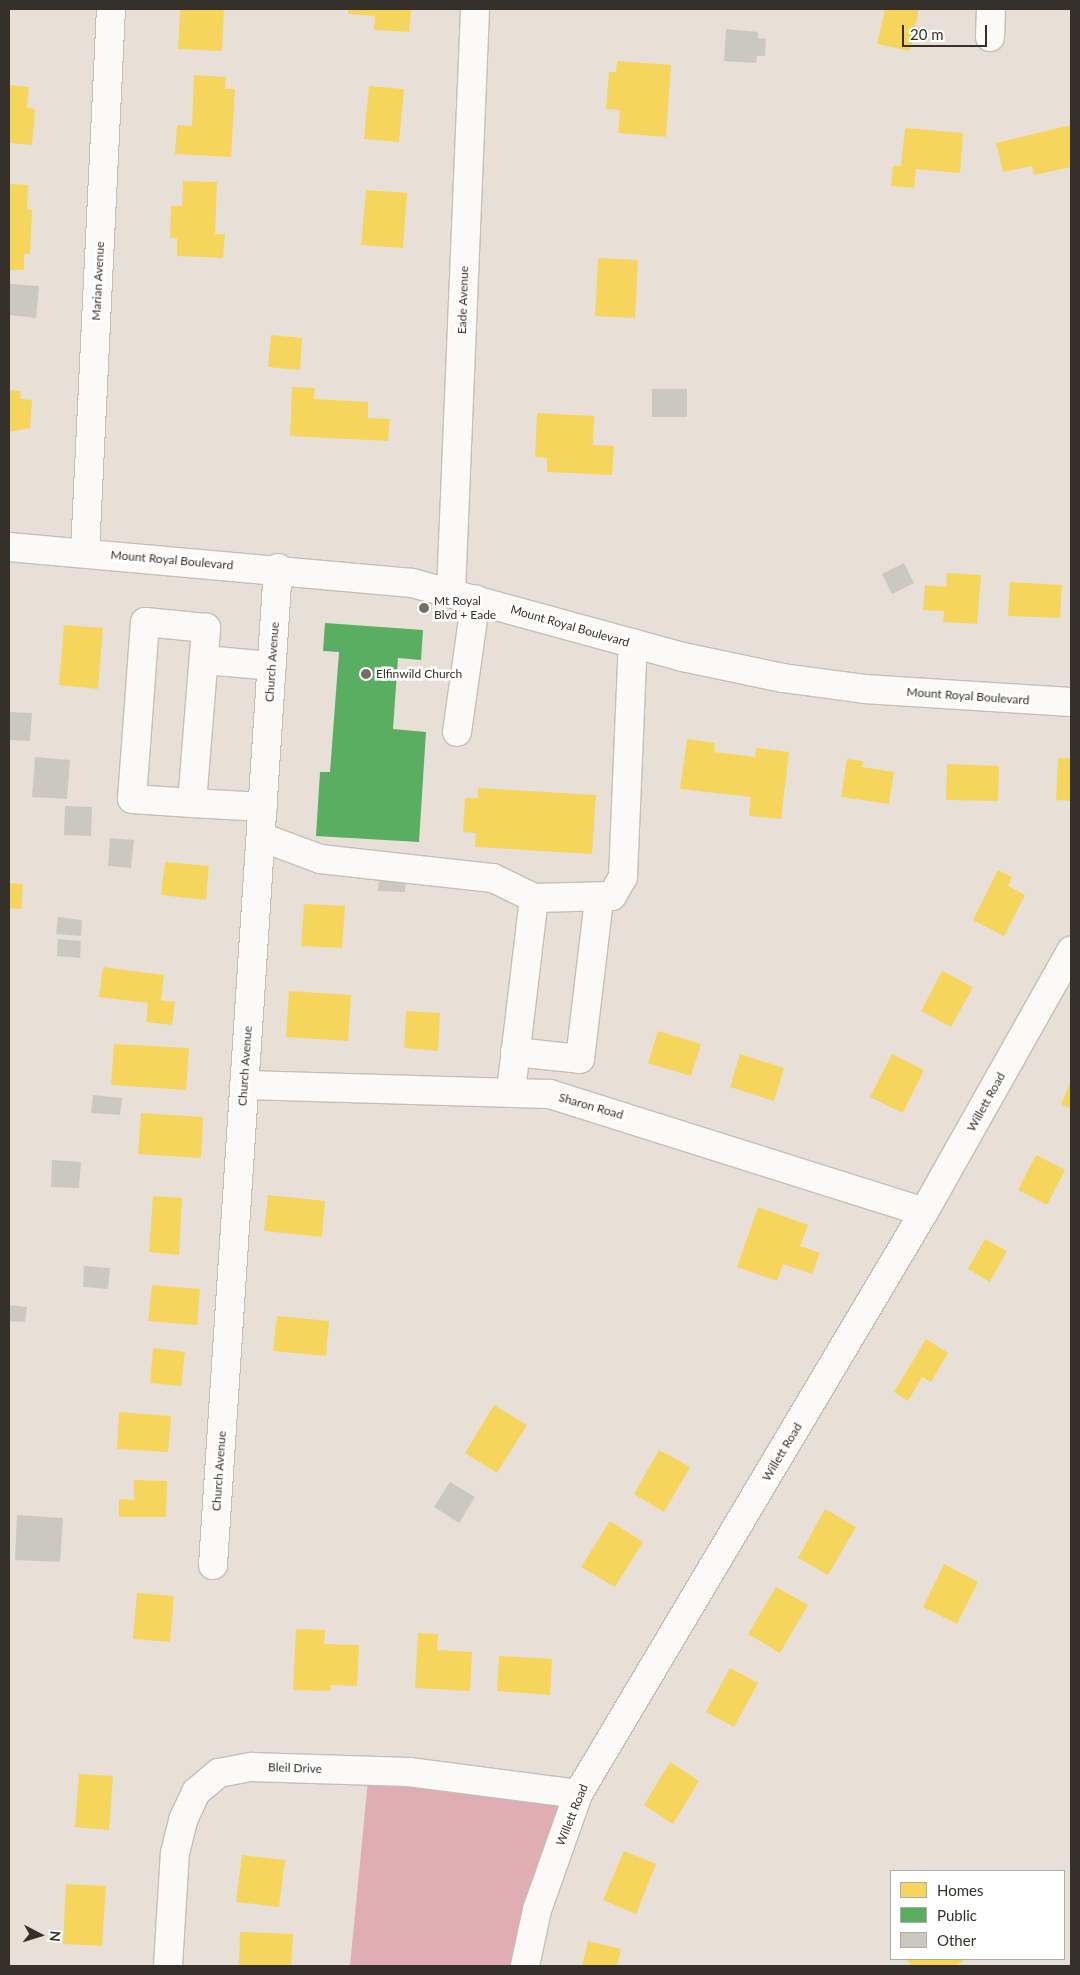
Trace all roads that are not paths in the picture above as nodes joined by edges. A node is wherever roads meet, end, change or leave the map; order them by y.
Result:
1 (111, 9) edge
2 (475, 9) edge
3 (991, 9) edge
4 (990, 37) dead end
5 (9, 547) edge
6 (85, 552) junction
7 (278, 568) junction
8 (463, 596) junction
9 (633, 643) junction
10 (204, 660) junction
11 (272, 666) junction
12 (1071, 702) edge
13 (457, 732) dead end
14 (192, 804) junction
15 (263, 807) junction
16 (261, 837) junction
17 (534, 898) junction
18 (599, 900) junction
19 (1071, 951) edge
20 (515, 1052) junction
21 (244, 1086) junction
22 (511, 1091) junction
23 (924, 1212) junction
24 (213, 1565) dead end
25 (578, 1794) junction
26 (168, 1966) edge
27 (525, 1966) edge

1 - 6 street, Marian Avenue
2 - 8 street, Eade Avenue
3 - 4 street
5 - 6 street, Mount Royal Boulevard
6 - 7 street, Mount Royal Boulevard
7 - 8 street, Mount Royal Boulevard
7 - 11 street, Church Avenue
8 - 9 street, Mount Royal Boulevard
8 - 13 street, Eade Avenue
9 - 12 street, Mount Royal Boulevard
9 - 18 street
10 - 11 street
10 - 14 street
10 - 14 street
11 - 15 street, Church Avenue
14 - 15 street
15 - 16 street, Church Avenue
16 - 17 street
16 - 21 street, Church Avenue
17 - 18 street
17 - 20 street
18 - 20 street
19 - 23 street, Willett Road
20 - 22 street
21 - 22 street, Sharon Road
21 - 24 street, Church Avenue
22 - 23 street, Sharon Road
23 - 25 street, Willett Road
25 - 26 street, Bleil Drive
25 - 27 street, Willett Road

